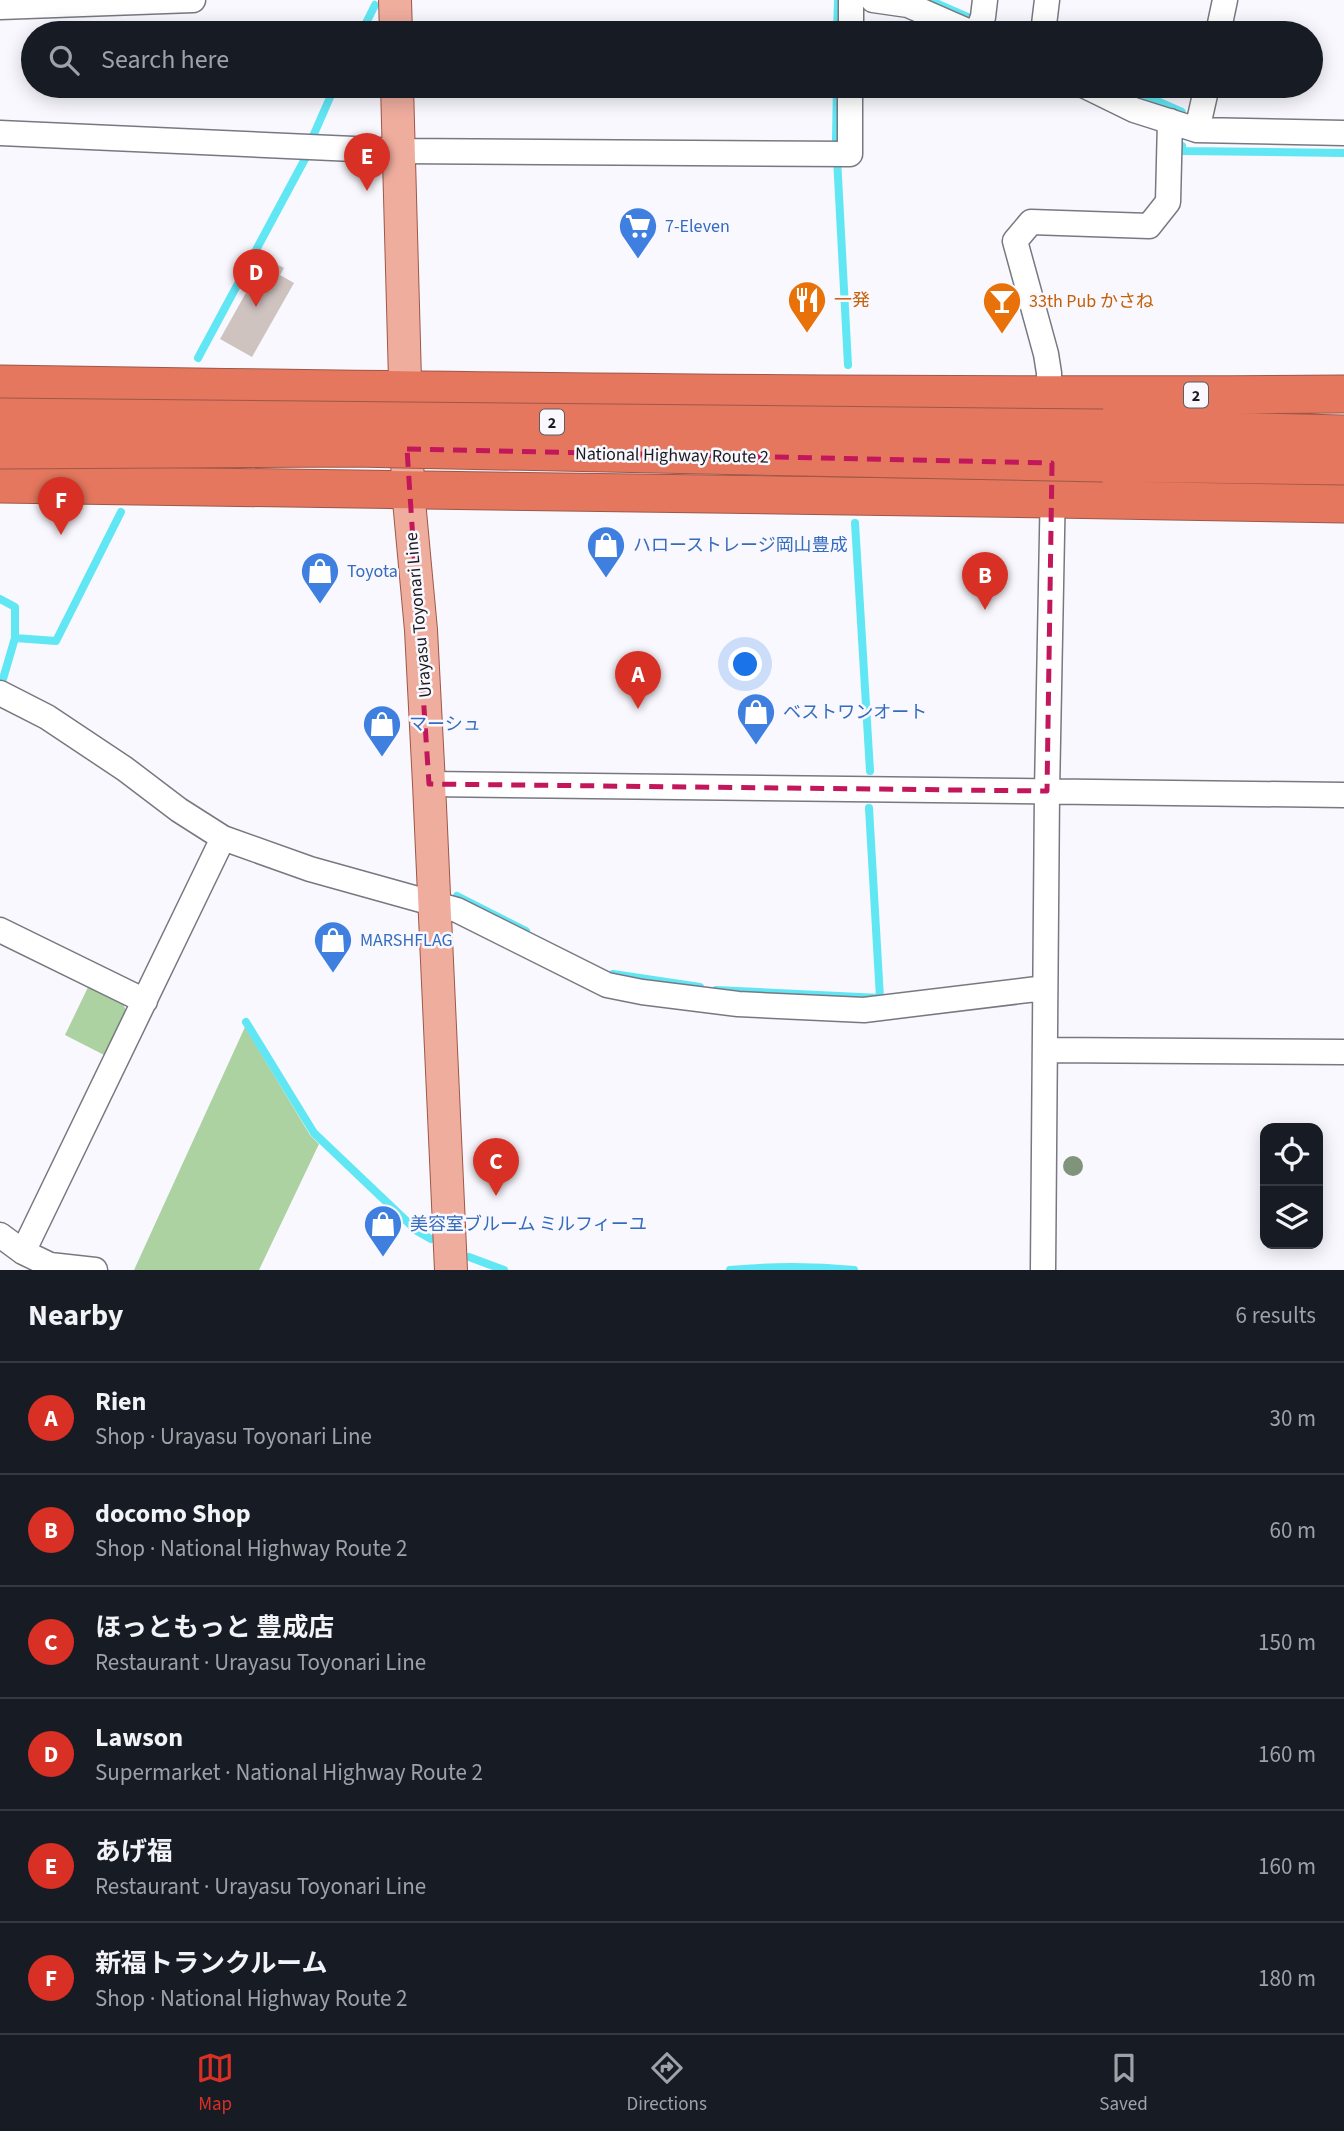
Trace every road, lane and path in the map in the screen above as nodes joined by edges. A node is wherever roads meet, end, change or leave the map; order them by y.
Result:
1 (193, 0) edge
2 (395, 0) edge
3 (851, 0) edge
4 (873, 0) edge
5 (1047, 0) edge
6 (1225, 0) edge
7 (0, 7) edge
8 (396, 21) edge
9 (851, 21) edge
10 (975, 21) edge
11 (1044, 21) edge
12 (1221, 21) edge
13 (397, 98) edge
14 (850, 98) edge
15 (1110, 98) edge
16 (1204, 98) edge
17 (1170, 121) junction
18 (1197, 130) junction
19 (0, 133) edge
20 (1344, 133) edge
21 (398, 151) junction
22 (0, 384) edge
23 (405, 390) junction
24 (1344, 394) edge
25 (1049, 396) junction
26 (0, 417) edge
27 (1344, 428) edge
28 (1296, 434) junction
29 (1344, 434) edge
30 (0, 450) edge
31 (1344, 466) edge
32 (0, 484) edge
33 (408, 490) junction
34 (1054, 499) junction
35 (1344, 505) edge
36 (4, 695) edge
37 (429, 784) junction
38 (1047, 791) junction
39 (1344, 795) edge
40 (223, 838) junction
41 (434, 903) junction
42 (0, 930) edge
43 (1045, 988) junction
44 (145, 1001) junction
45 (1045, 1050) junction
46 (1344, 1052) edge
47 (0, 1235) edge
48 (23, 1252) junction
49 (95, 1270) edge
50 (451, 1270) edge
51 (1043, 1270) edge

1 - 7 street
2 - 8 main road
3 - 9 street
4 - 10 street
5 - 11 street
6 - 12 street
13 - 21 main road, Urayasu Toyonari Line
14 - 21 street
15 - 17 street
16 - 18 street
17 - 18 street
17 - 25 street
18 - 20 street
19 - 21 street
21 - 23 main road, Urayasu Toyonari Line
22 - 23 highway, 2
23 - 25 highway, 2
23 - 33 main road, Urayasu Toyonari Line
24 - 25 highway, 2
25 - 34 street
26 - 28 highway, National Highway Route 2 / 2, bridge
27 - 28 highway
28 - 29 highway, National Highway Route 2 / 2
30 - 31 highway, National Highway Route 2 / 2, bridge
32 - 33 highway
33 - 34 highway
33 - 37 main road, Urayasu Toyonari Line
34 - 35 highway
34 - 38 street
36 - 40 street
37 - 38 street
37 - 41 main road, Urayasu Toyonari Line
38 - 39 street
38 - 43 street
40 - 41 street
40 - 44 street
41 - 43 street
41 - 50 main road, Urayasu Toyonari Line
42 - 44 street
43 - 45 street
44 - 48 street
45 - 46 street
45 - 51 street
47 - 48 street
48 - 49 street

